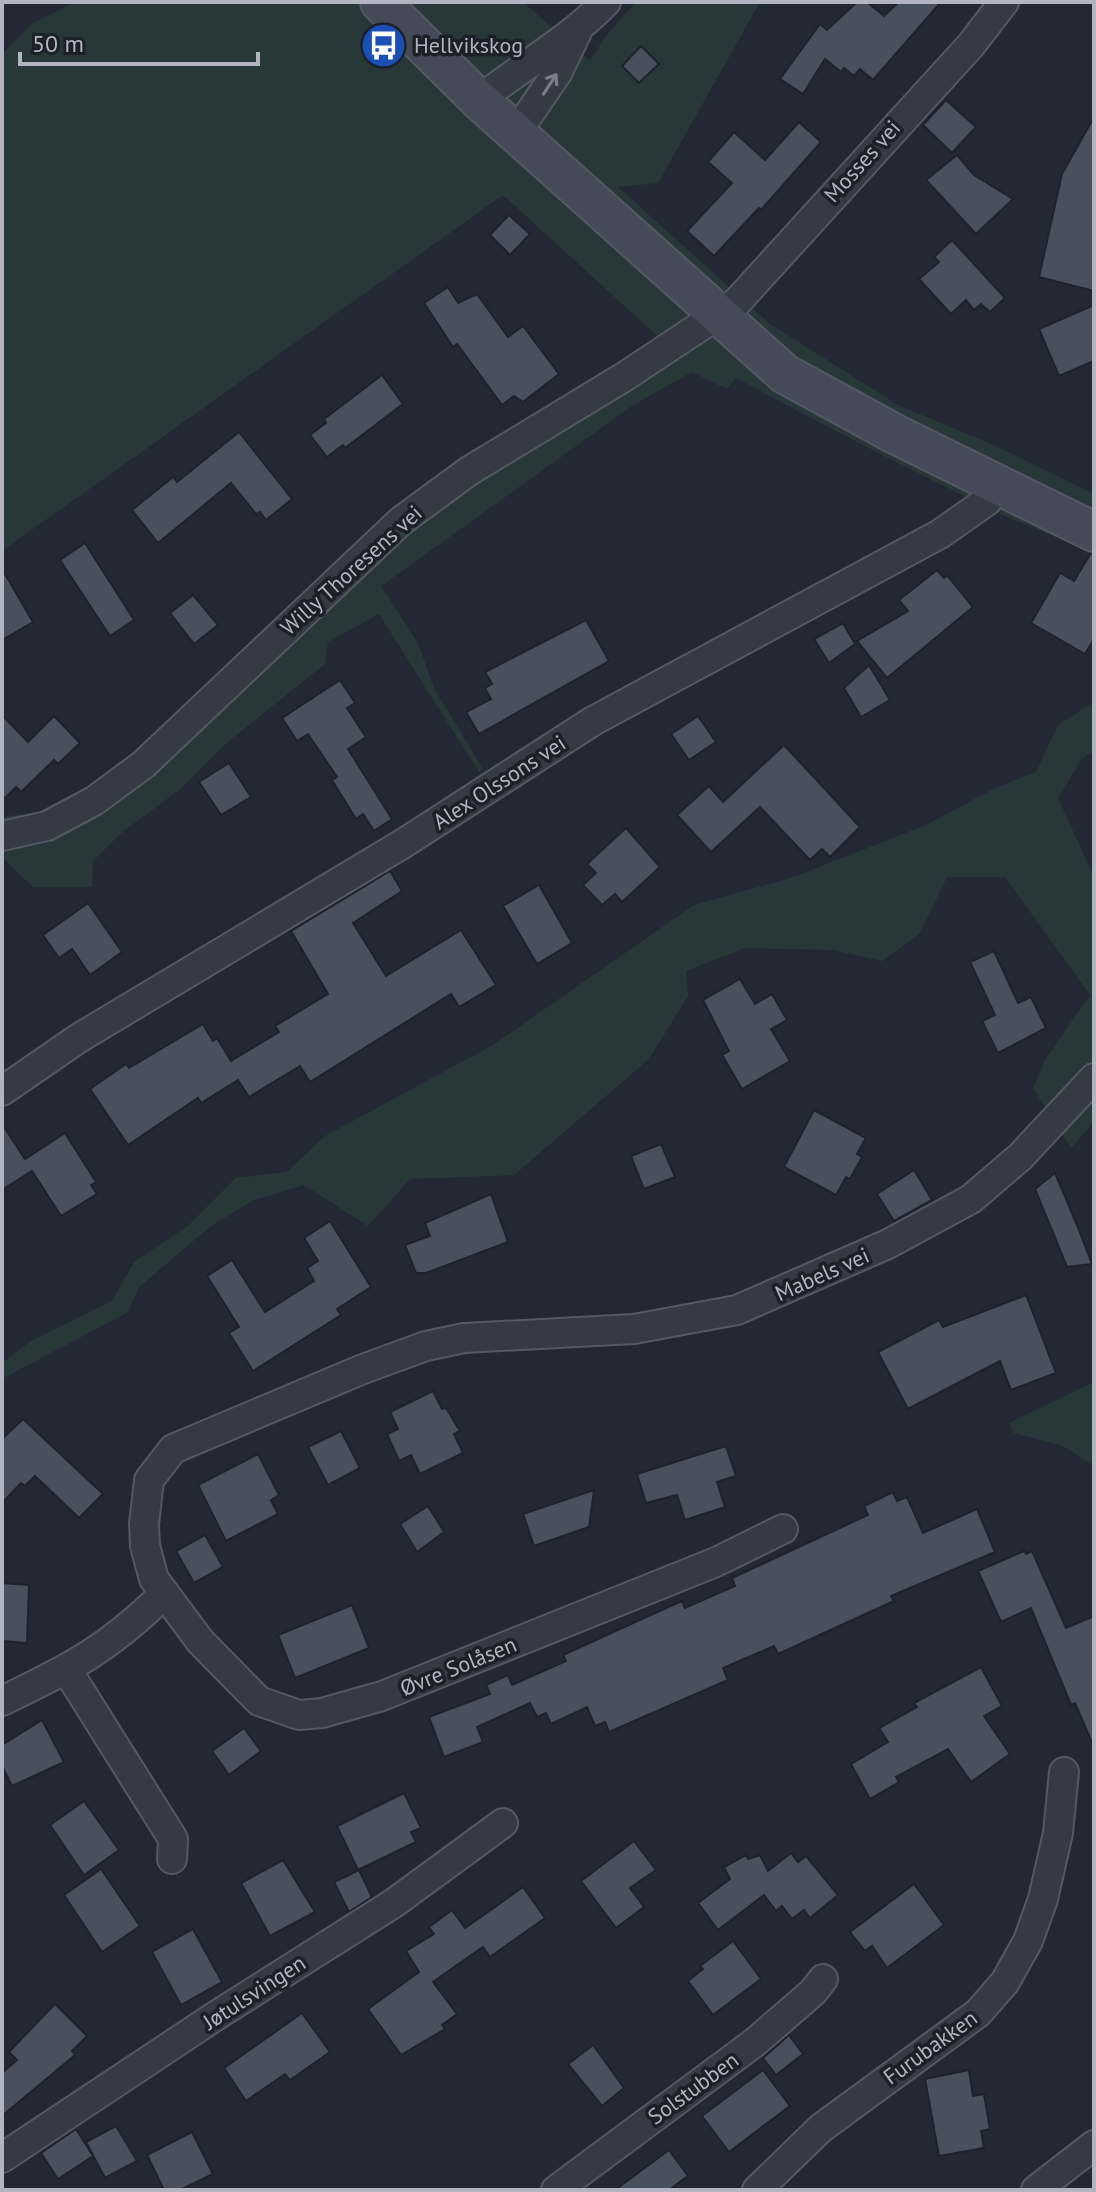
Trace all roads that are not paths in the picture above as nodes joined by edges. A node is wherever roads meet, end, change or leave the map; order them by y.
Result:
1 (380, 2) edge
2 (606, 2) edge
3 (1004, 2) edge
4 (577, 31) junction
5 (479, 100) junction
6 (516, 133) junction
7 (716, 316) junction
8 (998, 482) junction
9 (1094, 532) edge
10 (2, 836) edge
11 (1094, 1078) edge
12 (2, 1091) edge
13 (491, 1335) joint
14 (783, 1529) dead end
15 (163, 1595) junction
16 (67, 1670) junction
17 (2, 1701) edge
18 (1064, 1772) dead end
19 (503, 1823) dead end
20 (172, 1859) dead end
21 (823, 1979) dead end
22 (1094, 2145) edge
23 (2, 2158) edge
24 (556, 2190) edge
25 (757, 2190) edge
26 (1036, 2190) edge

1 - 5 main road
2 - 4 street
3 - 7 street, Mosses vei
4 - 5 street
6 -> 4 street
5 - 6 main road
6 - 7 main road
7 - 8 main road
7 - 10 street, Willy Thoresens vei
8 - 9 main road
8 - 12 street, Alex Olssons vei
11 - 13 street, Mabels vei
13 - 15 street, Øvre Solåsen
14 - 15 street, Øvre Solåsen
15 - 16 street
16 - 17 street
16 - 20 street
18 - 25 street, Furubakken
19 - 23 street, Jøtulsvingen
21 - 24 street, Solstubben
22 - 26 street

